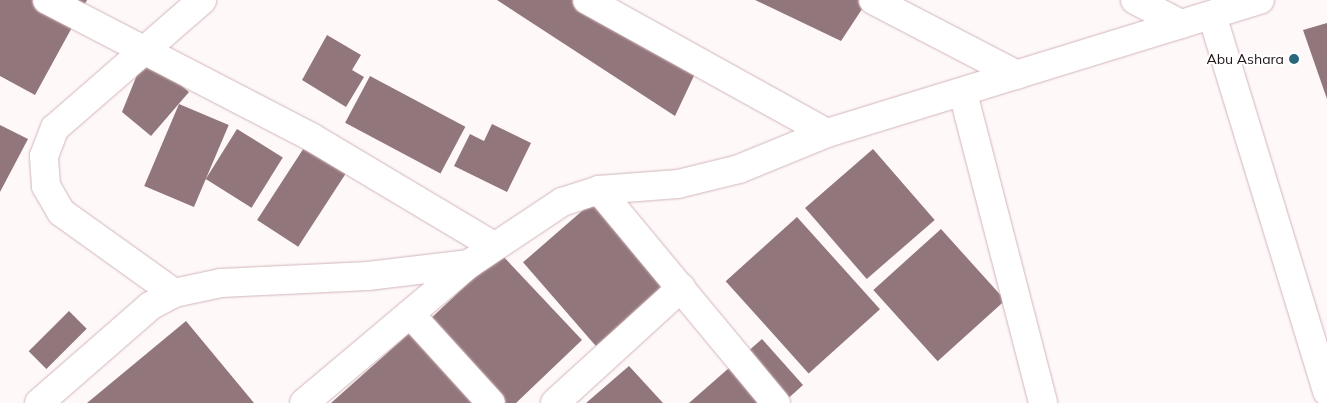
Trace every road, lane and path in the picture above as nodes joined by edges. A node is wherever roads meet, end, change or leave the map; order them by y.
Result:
1 (47, 0) edge
2 (202, 0) edge
3 (587, 0) edge
4 (873, 0) edge
5 (1135, 0) edge
6 (1260, 0) edge
7 (1212, 15) junction
8 (1181, 24) junction
9 (145, 55) junction
10 (1017, 75) junction
11 (963, 93) junction
12 (827, 133) junction
13 (599, 190) junction
14 (494, 246) junction
15 (469, 264) junction
16 (681, 288) junction
17 (174, 293) junction
18 (410, 314) junction
19 (1327, 392) edge
20 (38, 403) edge
21 (304, 403) edge
22 (491, 403) edge
23 (555, 403) edge
24 (776, 403) edge
25 (1043, 403) edge

1 - 9 street
2 - 9 street
3 - 12 street
4 - 10 street
5 - 8 street
6 - 7 street
7 - 8 street
7 - 19 street
8 - 10 street
9 - 14 street
9 - 17 street
10 - 11 street
11 - 12 street
11 - 25 street
12 - 13 street
13 - 14 street
13 - 16 street
14 - 15 street
15 - 17 street
15 - 18 street
16 - 23 street
16 - 24 street
17 - 20 street
18 - 21 street
18 - 22 street

